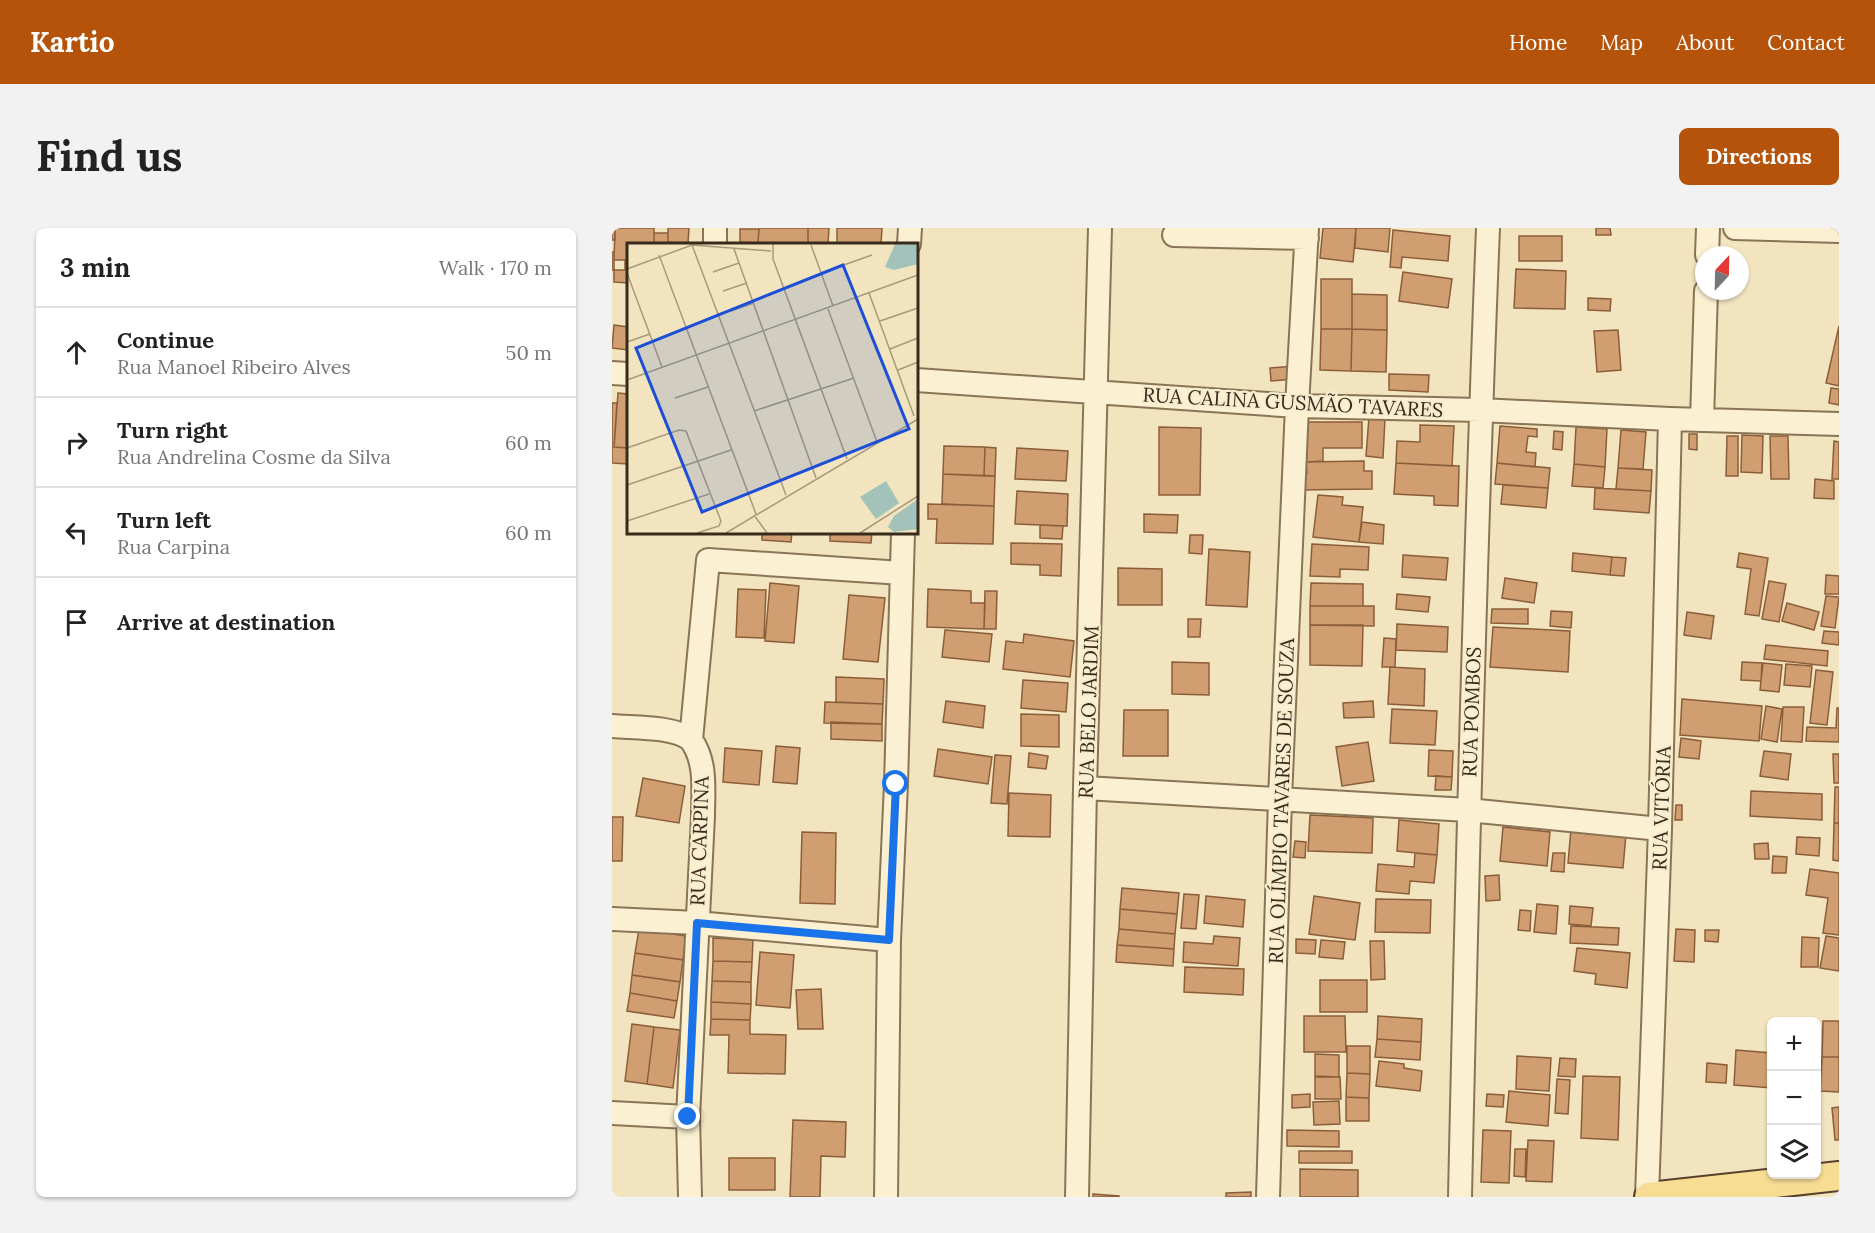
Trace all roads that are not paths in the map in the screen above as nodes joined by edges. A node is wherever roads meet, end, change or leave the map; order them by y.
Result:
1 (910, 228) edge
2 (1100, 228) edge
3 (1488, 228) edge
4 (1708, 228) edge
5 (1735, 228) edge
6 (1839, 231) edge
7 (1307, 233) edge
8 (1174, 236) dead end
9 (909, 243) edge
10 (1707, 246) edge
11 (1706, 300) edge
12 (612, 373) edge
13 (627, 374) edge
14 (918, 380) edge
15 (1096, 393) junction
16 (1297, 405) junction
17 (1480, 410) junction
18 (1670, 419) junction
19 (1702, 420) junction
20 (1839, 424) edge
21 (903, 534) edge
22 (902, 573) junction
23 (612, 726) edge
24 (691, 740) junction
25 (1085, 788) junction
26 (1280, 798) junction
27 (1468, 810) junction
28 (1660, 829) junction
29 (612, 919) edge
30 (697, 923) junction
31 (889, 940) junction
32 (612, 1113) edge
33 (688, 1117) junction
34 (1839, 1176) edge
35 (690, 1197) edge
36 (886, 1197) edge
37 (1077, 1197) edge
38 (1268, 1197) edge
39 (1460, 1197) edge
40 (1648, 1197) edge

1 - 9 street
2 - 15 street, RUA BELO JARDIM
3 - 17 street, RUA POMBOS
4 - 10 street
5 - 6 street
7 - 8 street
7 - 16 street, RUA OLÍMPIO TAVARES DE SOUZA
11 - 19 street
12 - 13 street
14 - 15 street, RUA CALINA GUSMÃO TAVARES
15 - 16 street, RUA CALINA GUSMÃO TAVARES
15 - 25 street, RUA BELO JARDIM
16 - 17 street, RUA CALINA GUSMÃO TAVARES
16 - 26 street, RUA OLÍMPIO TAVARES DE SOUZA
17 - 18 street, RUA CALINA GUSMÃO TAVARES
17 - 27 street, RUA POMBOS
18 - 19 street, RUA CALINA GUSMÃO TAVARES
18 - 28 street, RUA VITÓRIA
19 - 20 street, RUA CALINA GUSMÃO TAVARES
21 - 22 street
22 - 24 street, RUA CARPINA
22 - 31 street
23 - 24 street
24 - 30 street, RUA CARPINA
25 - 26 street
25 - 37 street, RUA BELO JARDIM
26 - 27 street
26 - 38 street, RUA OLÍMPIO TAVARES DE SOUZA
27 - 28 street
27 - 39 street, RUA POMBOS
28 - 40 street, RUA VITÓRIA
29 - 30 street
30 - 31 street
30 - 33 street, RUA CARPINA
31 - 36 street
32 - 33 street
33 - 35 street, RUA CARPINA
34 - 40 main road

